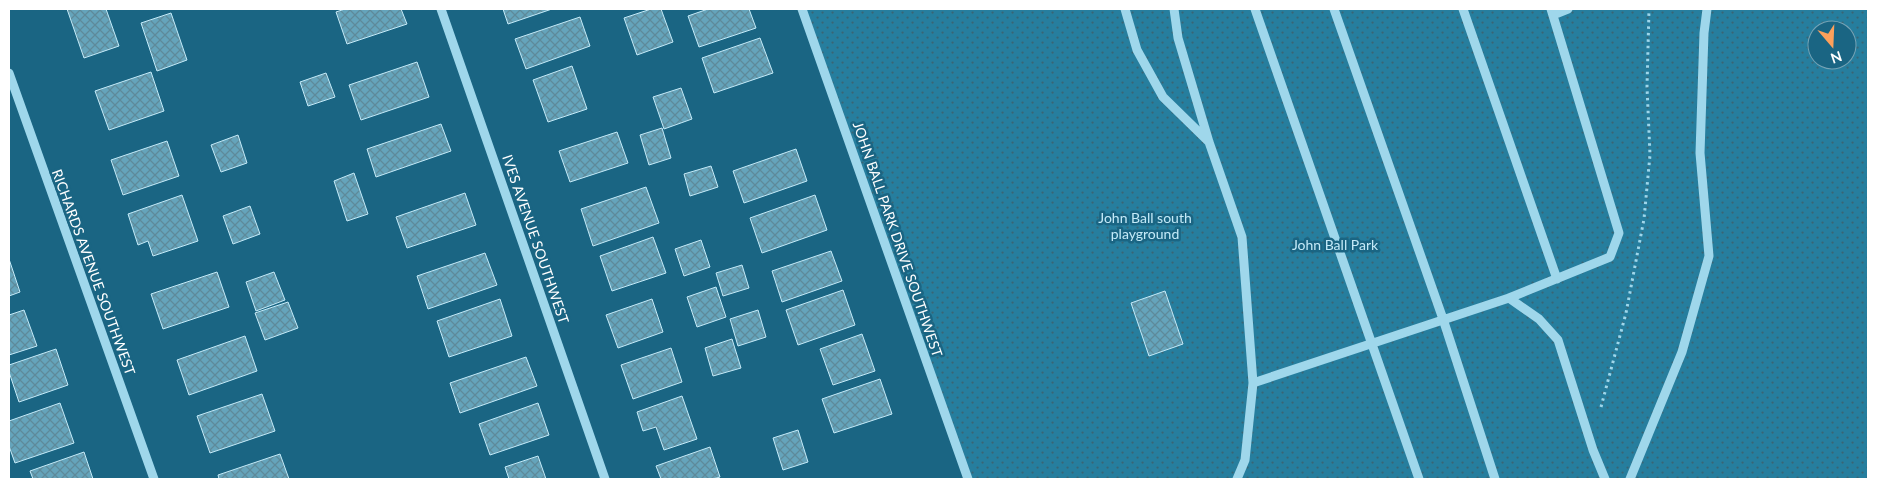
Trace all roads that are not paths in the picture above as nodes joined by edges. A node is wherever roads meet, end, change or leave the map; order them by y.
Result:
1 (441, 9) edge
2 (802, 9) edge
3 (1125, 9) edge
4 (1174, 9) edge
5 (1255, 9) edge
6 (1334, 9) edge
7 (1462, 9) edge
8 (1568, 9) edge
9 (1707, 9) edge
10 (1552, 12) edge
11 (9, 73) edge
12 (1209, 142) junction
13 (1557, 278) junction
14 (1509, 298) junction
15 (1443, 319) junction
16 (1372, 342) junction
17 (1253, 383) junction
18 (154, 479) edge
19 (606, 479) edge
20 (968, 479) edge
21 (1237, 479) edge
22 (1419, 479) edge
23 (1495, 479) edge
24 (1605, 479) edge
25 (1630, 479) edge

1 - 19 street, IVES AVENUE SOUTHWEST
2 - 20 street, JOHN BALL PARK DRIVE SOUTHWEST
3 - 12 street
4 - 12 street
5 - 16 street
6 - 15 street
7 - 13 street
8 - 10 street
9 - 25 street
10 - 13 street
11 - 18 street, RICHARDS AVENUE SOUTHWEST
12 - 17 street
13 - 14 street
14 - 15 street
14 - 24 street
15 - 16 street
15 - 23 street
16 - 17 street
16 - 22 street
17 - 21 street

